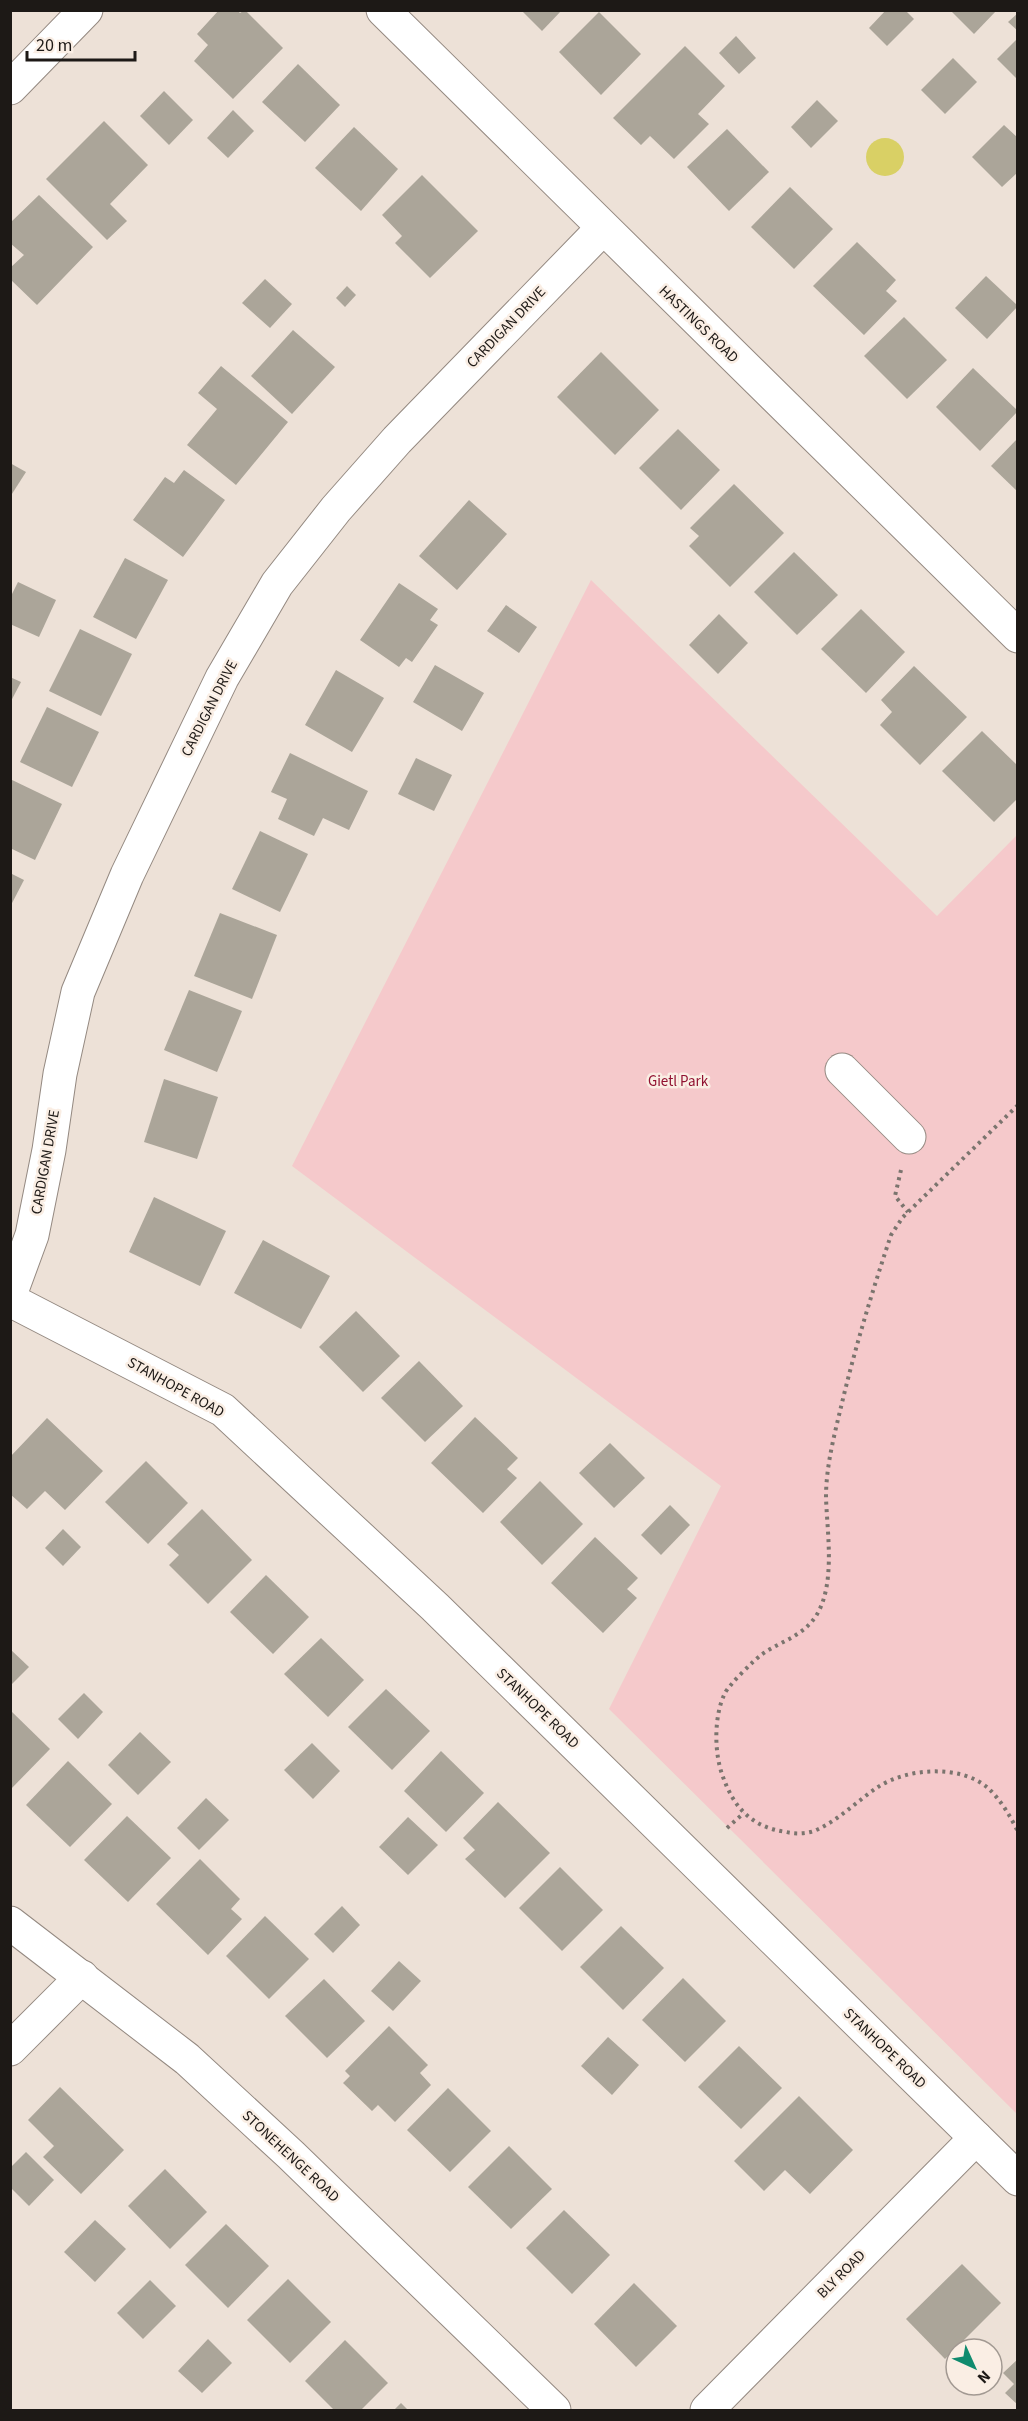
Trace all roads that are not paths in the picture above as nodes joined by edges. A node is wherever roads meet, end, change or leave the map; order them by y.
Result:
1 (86, 10) edge
2 (383, 10) edge
3 (10, 88) edge
4 (602, 229) junction
5 (1017, 636) edge
6 (842, 1070) dead end
7 (909, 1137) road end
8 (10, 1295) edge
9 (10, 1300) edge
10 (10, 1923) edge
11 (82, 1977) junction
12 (10, 2049) edge
13 (976, 2138) junction
14 (1017, 2179) edge
15 (554, 2410) edge
16 (706, 2410) edge

1 - 3 street
2 - 4 street, HASTINGS ROAD
4 - 5 street, HASTINGS ROAD
4 - 8 street, CARDIGAN DRIVE
6 - 7 street
9 - 13 street, STANHOPE ROAD
10 - 11 street, STONEHENGE ROAD
11 - 12 street
11 - 15 street, STONEHENGE ROAD
13 - 14 street, STANHOPE ROAD
13 - 16 street, BLY ROAD

